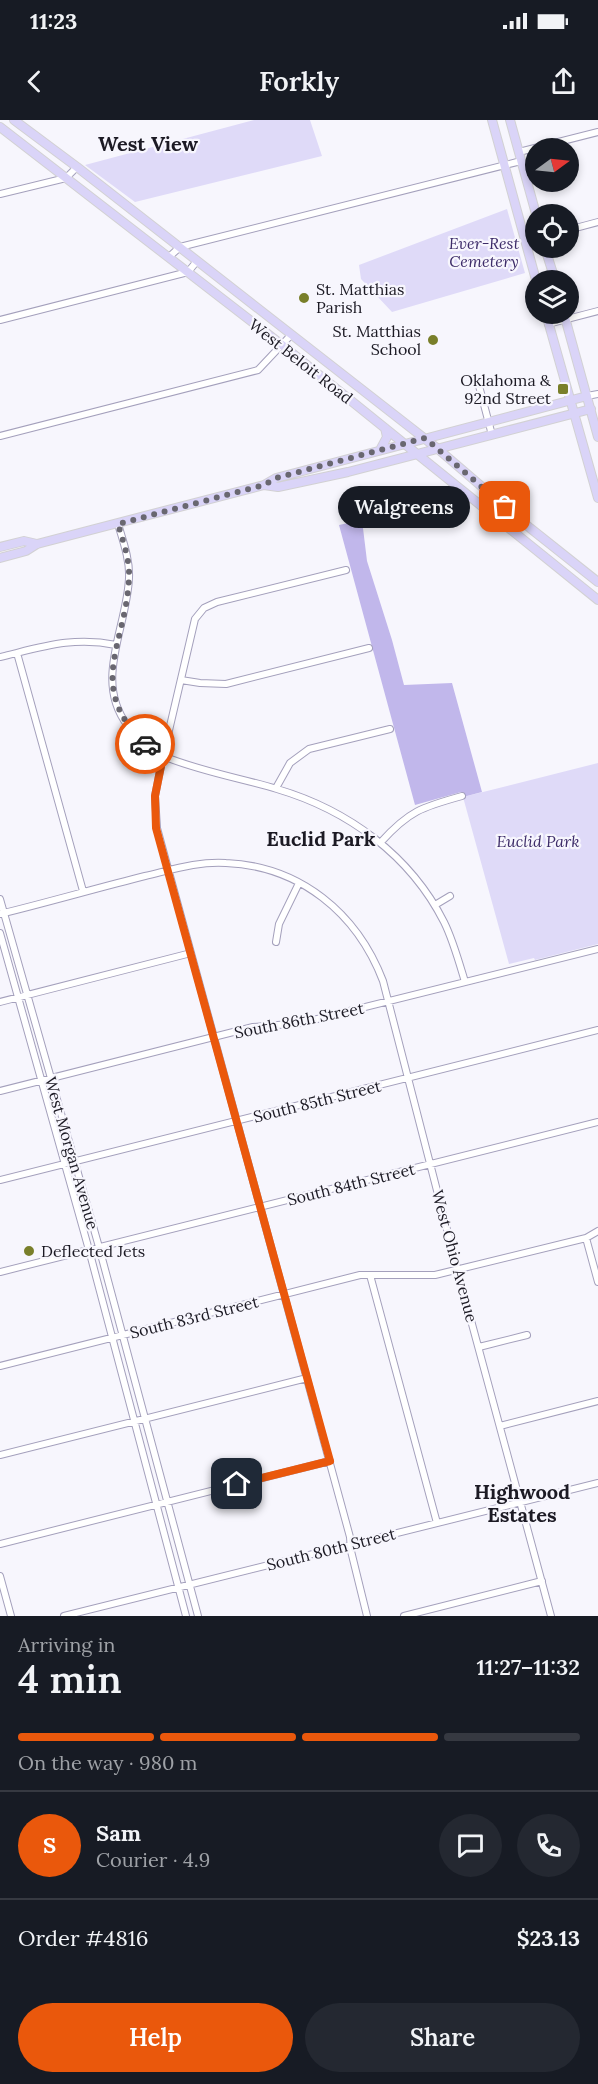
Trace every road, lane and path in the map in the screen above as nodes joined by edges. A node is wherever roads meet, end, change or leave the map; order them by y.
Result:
1 (14, 120) edge
2 (492, 120) edge
3 (510, 120) edge
4 (0, 127) edge
5 (598, 132) edge
6 (519, 152) junction
7 (521, 161) junction
8 (505, 166) junction
9 (77, 167) junction
10 (66, 177) junction
11 (0, 194) edge
12 (533, 204) edge
13 (598, 222) edge
14 (579, 227) edge
15 (525, 241) edge
16 (180, 247) junction
17 (169, 257) junction
18 (197, 261) junction
19 (188, 272) junction
20 (598, 311) edge
21 (579, 314) edge
22 (0, 320) edge
23 (548, 324) edge
24 (566, 324) edge
25 (291, 334) junction
26 (282, 345) junction
27 (478, 382) dead end
28 (598, 394) edge
29 (587, 396) junction
30 (570, 401) junction
31 (594, 408) edge
32 (574, 414) junction
33 (489, 422) junction
34 (385, 428) junction
35 (492, 435) junction
36 (0, 436) edge
37 (598, 437) edge
38 (425, 438) junction
39 (405, 444) junction
40 (438, 448) junction
41 (380, 450) junction
42 (418, 454) junction
43 (264, 485) junction
44 (598, 498) edge
45 (118, 524) junction
46 (37, 544) junction
47 (0, 547) edge
48 (0, 558) edge
49 (346, 570) dead end
50 (598, 582) edge
51 (598, 600) edge
52 (116, 645) junction
53 (369, 648) dead end
54 (17, 653) junction
55 (0, 657) edge
56 (181, 680) junction
57 (390, 729) dead end
58 (163, 756) junction
59 (276, 788) junction
60 (462, 796) dead end
61 (381, 843) junction
62 (168, 871) junction
63 (299, 883) junction
64 (83, 891) junction
65 (450, 896) dead end
66 (0, 898) edge
67 (435, 905) junction
68 (2, 914) edge
69 (0, 933) edge
70 (276, 942) dead end
71 (598, 949) edge
72 (191, 953) junction
73 (465, 982) junction
74 (28, 995) junction
75 (18, 998) junction
76 (0, 1002) edge
77 (388, 1002) junction
78 (598, 1030) edge
79 (214, 1037) junction
80 (51, 1078) junction
81 (407, 1078) junction
82 (41, 1081) junction
83 (0, 1091) edge
84 (238, 1121) junction
85 (598, 1123) edge
86 (75, 1161) junction
87 (64, 1164) junction
88 (430, 1164) junction
89 (0, 1180) edge
90 (261, 1207) junction
91 (598, 1231) edge
92 (586, 1238) junction
93 (99, 1247) junction
94 (89, 1250) junction
95 (458, 1269) junction
96 (0, 1272) edge
97 (370, 1275) junction
98 (598, 1282) edge
99 (285, 1294) junction
100 (122, 1335) junction
101 (527, 1335) dead end
102 (112, 1338) junction
103 (479, 1347) junction
104 (0, 1366) edge
105 (307, 1378) junction
106 (598, 1401) edge
107 (145, 1419) junction
108 (134, 1421) junction
109 (500, 1426) junction
110 (0, 1455) edge
111 (330, 1461) junction
112 (598, 1483) edge
113 (167, 1501) junction
114 (521, 1502) junction
115 (156, 1504) junction
116 (437, 1523) junction
117 (0, 1544) edge
118 (350, 1544) junction
119 (0, 1576) edge
120 (542, 1581) junction
121 (189, 1585) junction
122 (178, 1587) junction
123 (11, 1616) edge
124 (64, 1616) edge
125 (186, 1616) edge
126 (198, 1616) edge
127 (367, 1616) edge
128 (404, 1616) edge
129 (551, 1616) edge

1 - 9 main road, West Beloit Road
2 - 8 main road
3 - 6 main road
4 - 10 main road, West Beloit Road
5 - 6 street
6 - 7 main road
7 - 8 street
7 - 12 main road
8 - 15 main road
8 - 16 street
9 - 10 street
9 - 16 main road, West Beloit Road
10 - 11 street
10 - 17 main road, West Beloit Road
13 - 14 street
16 - 17 street
16 - 18 main road, West Beloit Road
17 - 19 main road, West Beloit Road
18 - 19 street
18 - 25 main road, West Beloit Road
19 - 22 street
19 - 26 main road, West Beloit Road
20 - 21 street
23 - 30 main road
24 - 29 main road
25 - 26 street
25 - 38 main road, West Beloit Road
26 - 34 main road, West Beloit Road
26 - 36 street
27 - 33 street
28 - 29 street
29 - 30 main road
29 - 31 main road
30 - 32 main road
30 - 33 main road
31 - 32 main road
31 - 37 main road
32 - 35 main road
32 - 44 main road
33 - 35 street
33 - 38 main road
34 - 39 main road, West Beloit Road
34 - 41 main road
35 - 40 main road
38 - 39 main road
38 - 40 main road, West Beloit Road
39 - 41 main road
39 - 42 main road, West Beloit Road
40 - 42 main road
40 - 50 main road, West Beloit Road
41 - 43 main road
42 - 43 main road
42 - 51 main road, West Beloit Road
43 - 45 main road
45 - 46 main road
45 - 52 street
46 - 47 main road
46 - 48 main road
49 - 56 street
52 - 54 street
52 - 58 street
53 - 56 street
54 - 55 street
54 - 64 street
56 - 58 street
57 - 59 street
58 - 59 street
58 - 62 street
59 - 61 street
60 - 61 street
61 - 67 street
62 - 63 street, West Ohio Avenue
62 - 64 street, West Ohio Avenue
62 - 72 street
63 - 70 street
63 - 77 street, West Ohio Avenue
64 - 68 street, West Ohio Avenue
65 - 67 street
66 - 68 street, West Morgan Avenue
67 - 73 street
68 - 74 street, West Morgan Avenue
69 - 75 street, West Morgan Avenue
71 - 73 street, South 86th Street
72 - 74 street
72 - 79 street
73 - 77 street, South 86th Street
74 - 75 street
74 - 80 street, West Morgan Avenue
75 - 76 street
75 - 82 street, West Morgan Avenue
77 - 79 street, South 86th Street
77 - 81 street, West Ohio Avenue
78 - 81 street, South 85th Street
79 - 80 street, South 86th Street
79 - 84 street
80 - 82 street, South 86th Street
80 - 86 street, West Morgan Avenue
81 - 84 street, South 85th Street
81 - 88 street, West Ohio Avenue
82 - 83 street, South 86th Street
82 - 87 street, West Morgan Avenue
84 - 86 street, South 85th Street
84 - 90 street
85 - 88 street, South 84th Street
86 - 87 street, South 85th Street
86 - 93 street, West Morgan Avenue
87 - 89 street, South 85th Street
87 - 94 street, West Morgan Avenue
88 - 90 street, South 84th Street
88 - 95 street, West Ohio Avenue
90 - 93 street, South 84th Street
90 - 99 street
91 - 92 street, South 83rd Street
92 - 95 street, South 83rd Street
92 - 98 street
93 - 94 street, South 84th Street
93 - 100 street, West Morgan Avenue
94 - 96 street, South 84th Street
94 - 102 street, West Morgan Avenue
95 - 97 street, South 83rd Street
95 - 103 street, West Ohio Avenue
97 - 99 street, South 83rd Street
97 - 116 street
99 - 100 street, South 83rd Street
99 - 105 street
100 - 102 street, South 83rd Street
100 - 107 street, West Morgan Avenue
101 - 103 street
102 - 104 street, South 83rd Street
102 - 108 street, West Morgan Avenue
103 - 109 street, West Ohio Avenue
105 - 107 street
105 - 111 street
106 - 109 street
107 - 108 street
107 - 113 street, West Morgan Avenue
108 - 110 street
108 - 115 street, West Morgan Avenue
109 - 114 street, West Ohio Avenue
111 - 113 street
111 - 118 street
112 - 114 street, South 80th Street
113 - 115 street
113 - 121 street, West Morgan Avenue
114 - 116 street, South 80th Street
114 - 120 street, West Ohio Avenue
115 - 117 street
115 - 122 street, West Morgan Avenue
116 - 118 street, South 80th Street
118 - 121 street, South 80th Street
118 - 127 street
119 - 123 street
120 - 128 street
120 - 129 street, West Ohio Avenue
121 - 122 street, South 80th Street
121 - 126 street, West Morgan Avenue
122 - 124 street, South 80th Street
122 - 125 street, West Morgan Avenue

